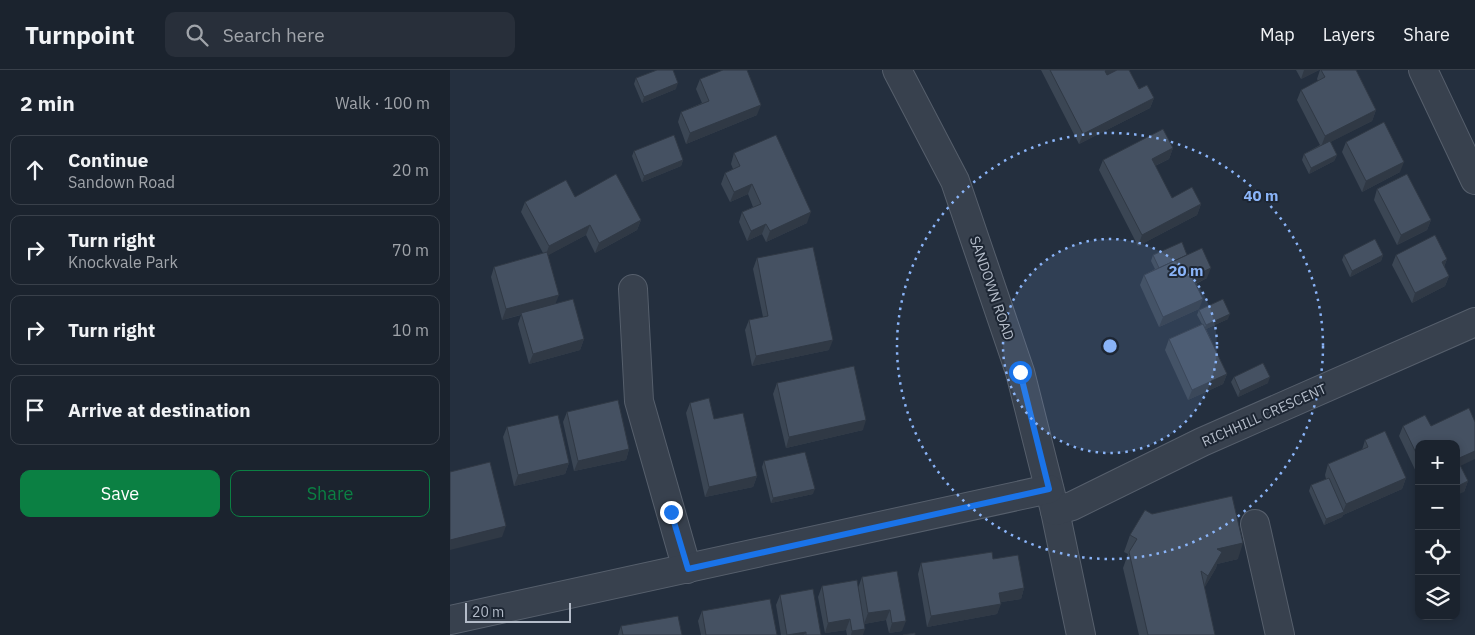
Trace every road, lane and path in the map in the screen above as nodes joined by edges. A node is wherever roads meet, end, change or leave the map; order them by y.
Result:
1 (898, 70) edge
2 (1423, 70) edge
3 (1475, 180) edge
4 (633, 289) dead end
5 (1475, 322) edge
6 (1052, 500) junction
7 (1255, 524) dead end
8 (688, 569) junction
9 (450, 620) edge
10 (1081, 635) edge
11 (1280, 635) edge

1 - 6 street, SANDOWN ROAD
2 - 3 street
4 - 8 street
5 - 6 street, RICHHILL CRESCENT
6 - 8 street, RICHHILL CRESCENT
6 - 10 street, SANDOWN ROAD
7 - 11 street
8 - 9 street, RICHHILL CRESCENT

